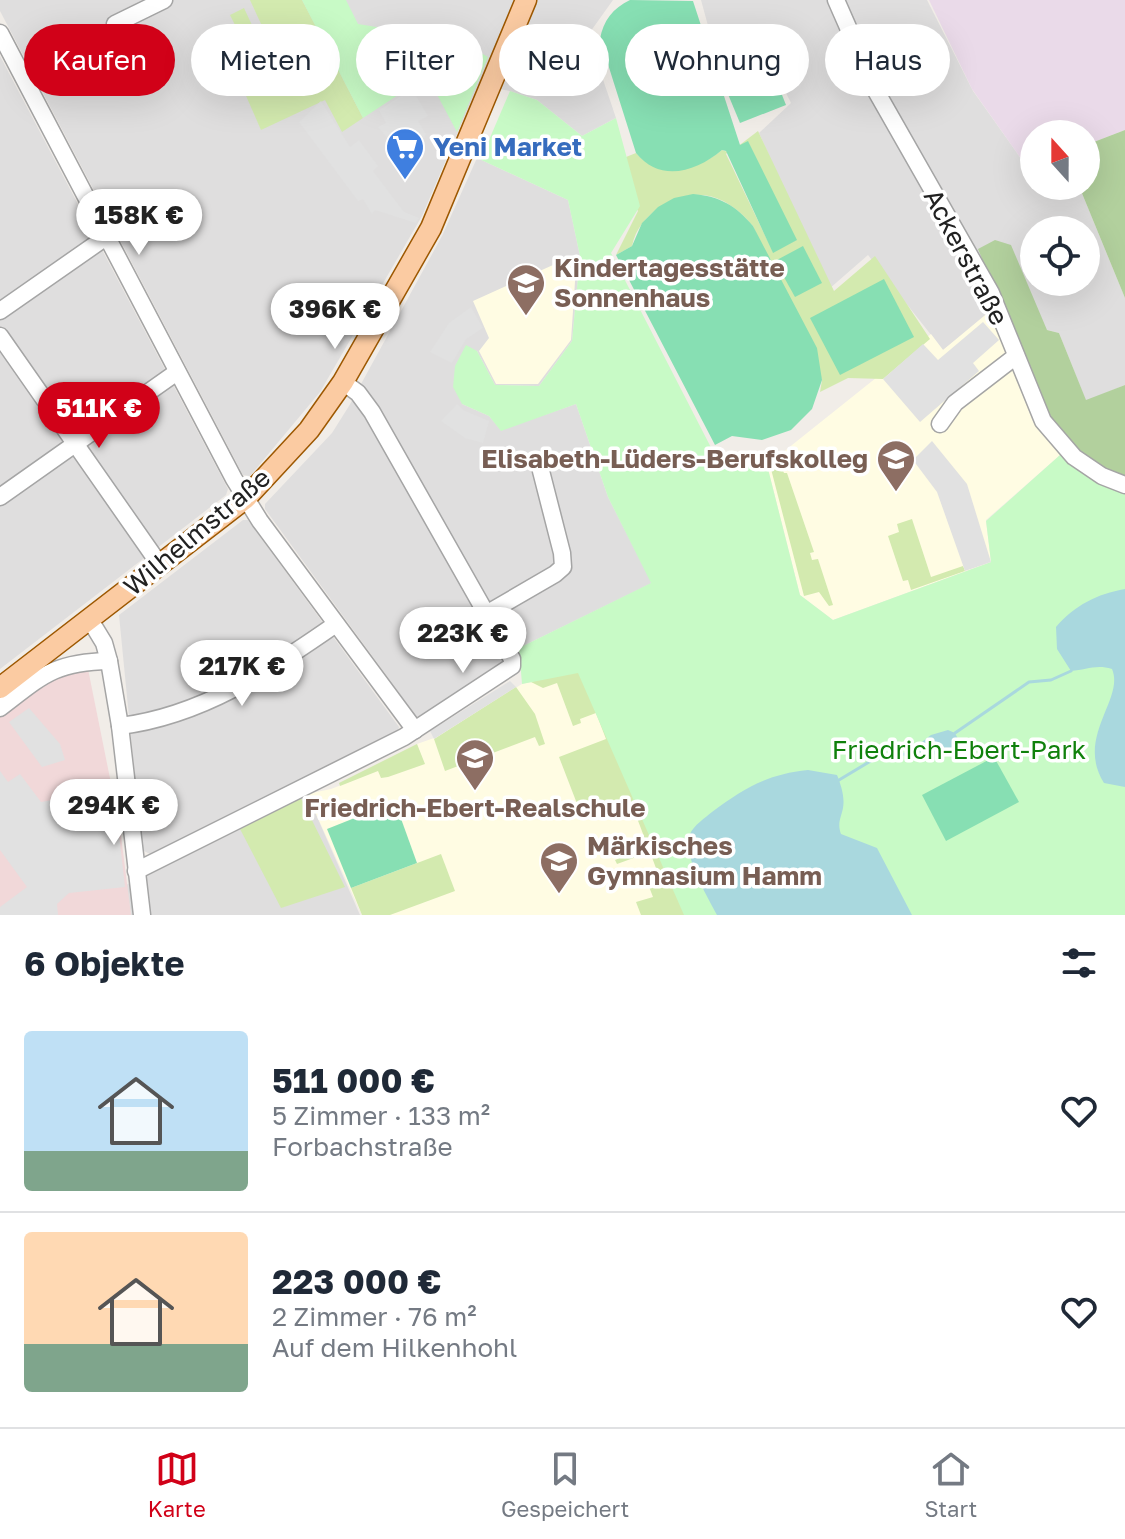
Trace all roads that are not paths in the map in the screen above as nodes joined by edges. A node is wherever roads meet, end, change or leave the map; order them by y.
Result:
1 (164, 0) edge
2 (526, 0) edge
3 (836, 0) edge
4 (115, 24) dead end
5 (0, 33) edge
6 (106, 237) junction
7 (0, 311) edge
8 (0, 336) edge
9 (1016, 356) junction
10 (177, 372) junction
11 (343, 382) junction
12 (940, 424) dead end
13 (74, 443) junction
14 (541, 471) dead end
15 (1125, 485) edge
16 (0, 497) edge
17 (246, 498) junction
18 (160, 565) junction
19 (488, 613) junction
20 (90, 620) junction
21 (336, 624) junction
22 (109, 661) junction
23 (1, 684) edge
24 (0, 708) edge
25 (120, 726) junction
26 (415, 730) junction
27 (136, 871) junction
28 (142, 915) edge

1 - 4 street
2 - 11 main road, Wilhelmstraße
3 - 9 street, Ackerstraße
5 - 6 street
6 - 7 street
6 - 10 street
8 - 13 street
9 - 12 street
9 - 15 street, Ackerstraße
10 - 13 street
10 - 17 street
11 - 17 main road, Wilhelmstraße
11 - 19 street
13 - 16 street
13 - 18 street
14 - 19 street
17 - 18 main road, Wilhelmstraße
17 - 21 street
18 - 20 main road, Wilhelmstraße
19 - 26 street
20 - 22 street
20 - 23 main road, Wilhelmstraße
21 - 25 street
21 - 26 street
22 - 24 street
22 - 25 street
25 - 27 street
26 - 27 street
27 - 28 street

